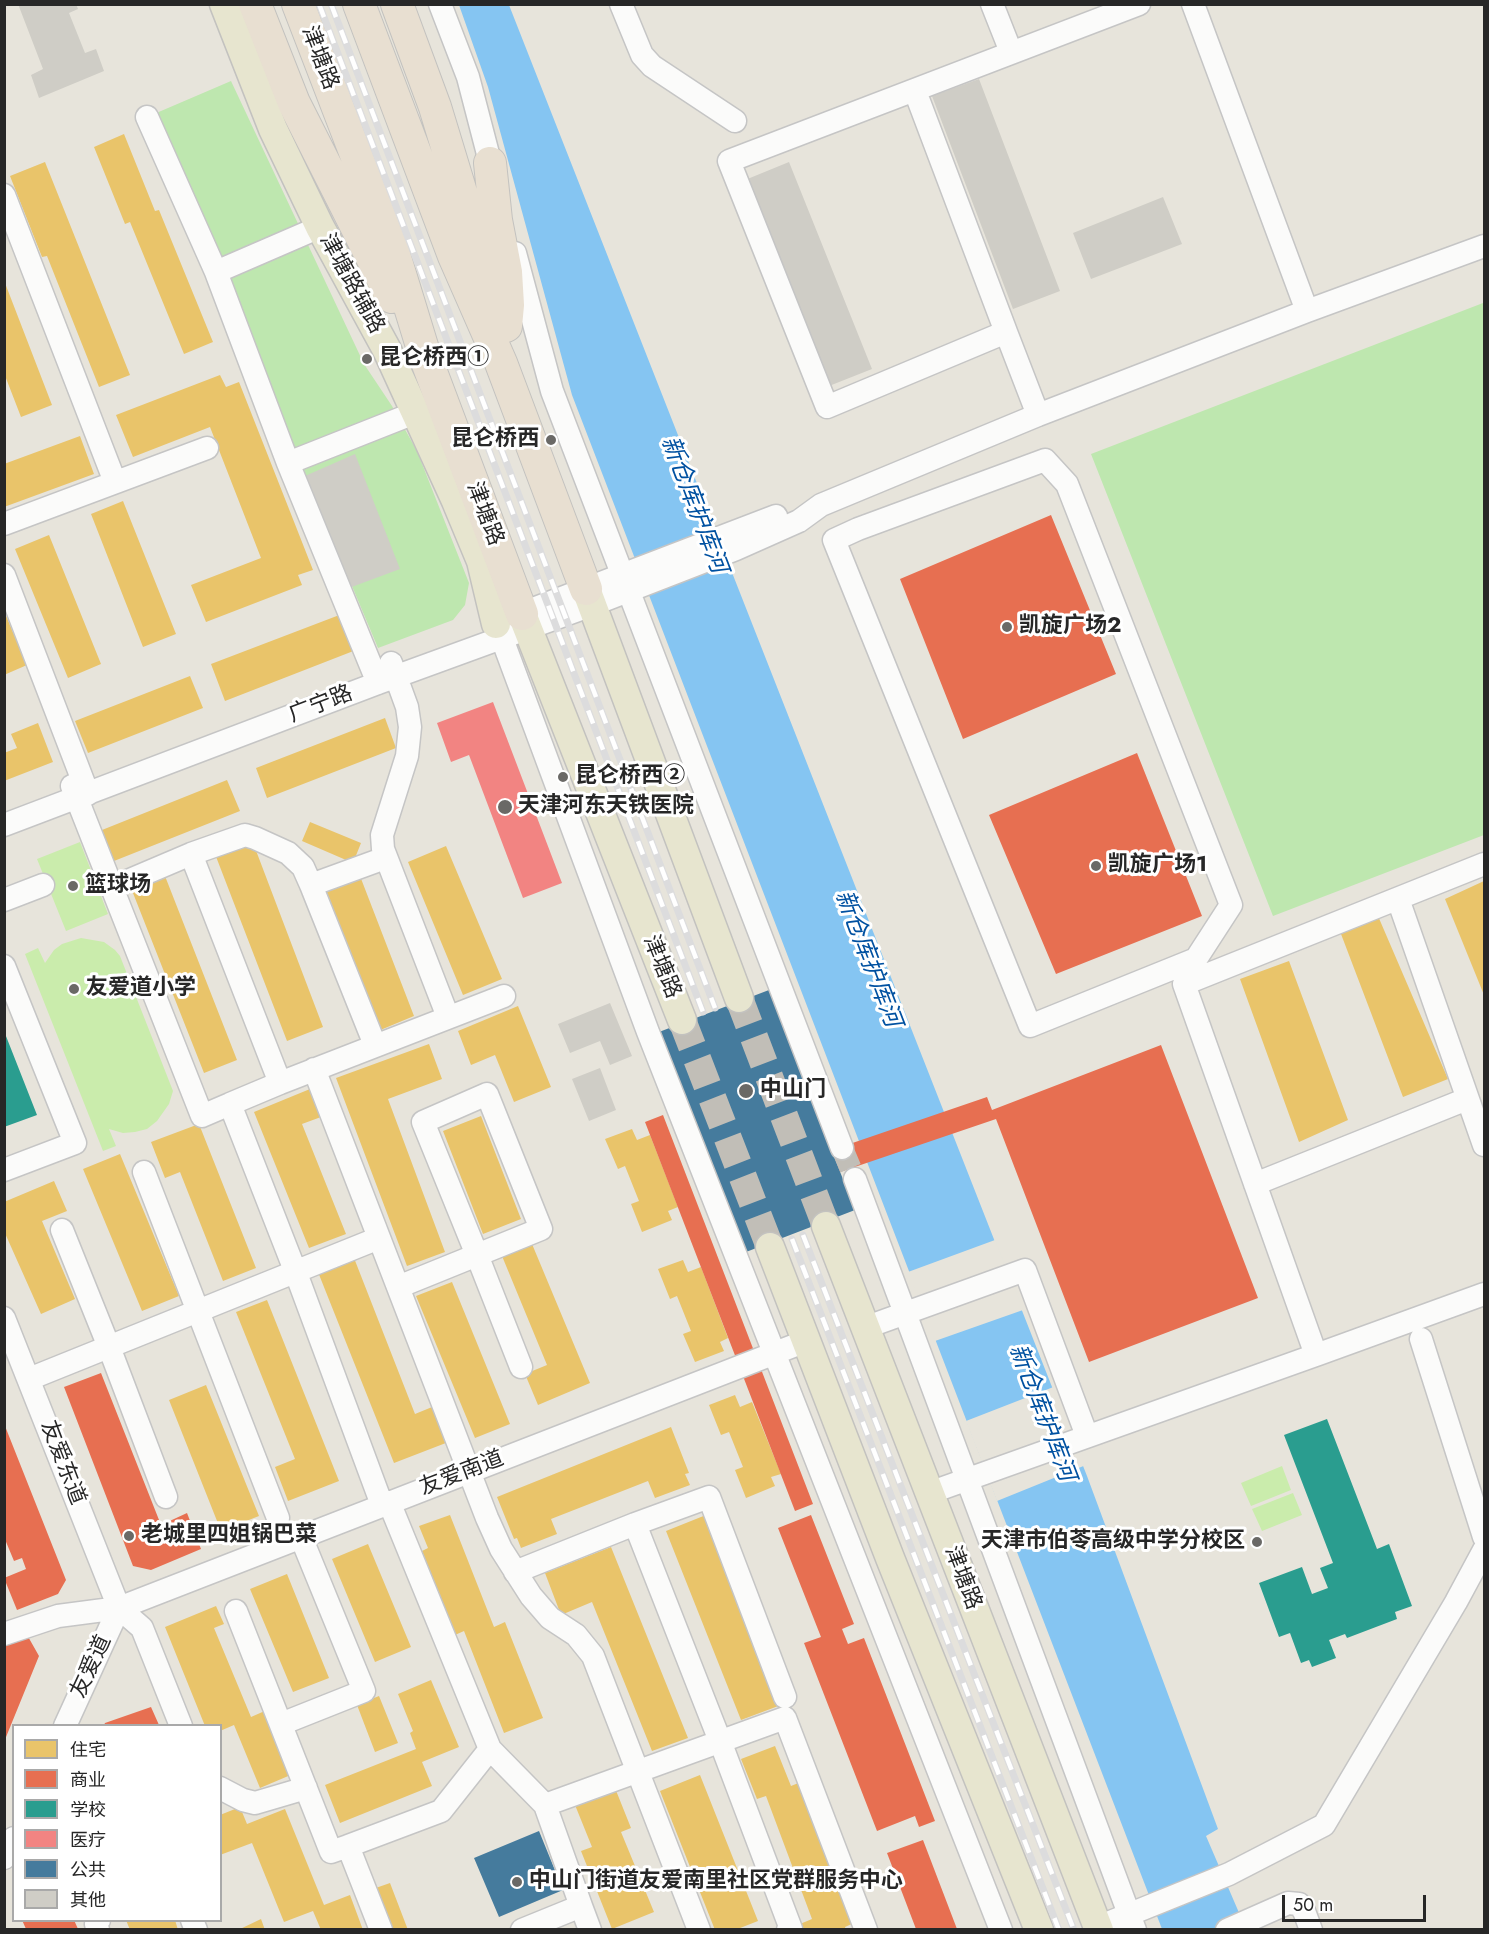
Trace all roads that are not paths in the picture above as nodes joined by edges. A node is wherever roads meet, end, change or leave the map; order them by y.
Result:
1 (224, 4) edge
2 (255, 4) edge
3 (298, 4) edge
4 (359, 4) edge
5 (397, 4) edge
6 (440, 4) edge
7 (621, 4) edge
8 (992, 4) edge
9 (1139, 4) edge
10 (1193, 4) edge
11 (1011, 52) junction
12 (915, 91) junction
13 (147, 117) dead end
14 (735, 121) dead end
15 (490, 163) junction
16 (4, 195) edge
17 (320, 227) junction
18 (1485, 246) edge
19 (216, 272) junction
20 (1307, 311) junction
21 (1006, 332) junction
22 (425, 356) junction
23 (501, 363) junction
24 (417, 412) junction
25 (1038, 415) junction
26 (207, 448) dead end
27 (288, 463) junction
28 (115, 482) junction
29 (821, 505) junction
30 (4, 524) edge
31 (834, 540) junction
32 (4, 574) edge
33 (630, 581) junction
34 (589, 597) junction
35 (512, 626) junction
36 (385, 673) junction
37 (80, 790) junction
38 (4, 811) edge
39 (4, 825) edge
40 (191, 854) junction
41 (385, 858) junction
42 (1485, 864) edge
43 (43, 885) dead end
44 (311, 885) junction
45 (111, 888) junction
46 (1398, 899) junction
47 (4, 900) edge
48 (4, 966) edge
49 (504, 996) dead end
50 (739, 998) tunnel mouth
51 (448, 1017) junction
52 (682, 1020) tunnel mouth
53 (375, 1045) junction
54 (314, 1070) junction
55 (280, 1083) junction
56 (1467, 1099) junction
57 (230, 1104) junction
58 (1485, 1145) edge
59 (842, 1148) tunnel mouth
60 (4, 1170) edge
61 (144, 1172) dead end
62 (855, 1179) tunnel mouth
63 (1255, 1184) junction
64 (826, 1226) tunnel mouth
65 (62, 1230) dead end
66 (379, 1238) junction
67 (771, 1247) tunnel mouth
68 (477, 1255) junction
69 (296, 1273) junction
70 (398, 1287) junction
71 (1485, 1294) edge
72 (199, 1311) junction
73 (905, 1313) junction
74 (4, 1318) edge
75 (867, 1327) junction
76 (1421, 1339) dead end
77 (806, 1341) junction
78 (110, 1347) junction
79 (775, 1353) junction
80 (1316, 1354) junction
81 (521, 1367) dead end
82 (19, 1371) edge
83 (1078, 1439) junction
84 (468, 1471) junction
85 (966, 1479) junction
86 (929, 1493) junction
87 (166, 1497) dead end
88 (386, 1504) junction
89 (278, 1518) dead end
90 (635, 1524) junction
91 (301, 1537) junction
92 (1485, 1537) edge
93 (1485, 1550) edge
94 (514, 1572) junction
95 (119, 1608) junction
96 (236, 1611) dead end
97 (6, 1629) edge
98 (785, 1696) dead end
99 (65, 1724) edge
100 (181, 1724) edge
101 (281, 1724) junction
102 (720, 1741) junction
103 (490, 1749) junction
104 (637, 1772) junction
105 (306, 1788) junction
106 (222, 1789) edge
107 (545, 1805) junction
108 (12, 1842) edge
109 (348, 1845) junction
110 (4, 1858) edge
111 (581, 1906) junction
112 (1132, 1922) edge
113 (1237, 1925) edge
114 (1099, 1928) edge
115 (381, 1929) edge
116 (522, 1929) edge
117 (590, 1929) edge
118 (699, 1929) edge
119 (788, 1929) edge
120 (866, 1929) edge
121 (1001, 1929) edge
122 (1039, 1929) edge
123 (1311, 1929) edge

1 - 17 main road, 津塘路辅路
2 - 22 highway
3 - 22 highway, 津塘路
4 - 23 highway
5 - 23 highway
6 - 15 street
7 - 14 street
8 - 11 street
9 - 11 street
10 - 20 street
11 - 12 street
12 - 21 street
12 - 21 street
13 - 19 street
15 - 23 highway
15 - 33 street
16 - 28 street
17 - 19 street
17 - 24 main road, 津塘路辅路
18 - 20 street, 广宁路
19 - 27 street
20 - 25 street, 广宁路
21 - 25 street
22 - 35 highway, 津塘路
23 - 34 highway
24 - 27 street
24 - 35 main road, 津塘路辅路
25 - 29 street, 广宁路
26 - 28 street
27 - 36 street
28 - 30 street
29 - 31 street
29 - 33 street, 广宁路
31 - 31 street
32 - 37 street
33 - 34 street, 广宁路
33 - 59 street
34 - 35 street, 广宁路
34 - 50 main road
35 - 36 street, 广宁路
35 - 52 main road, 津塘路
35 - 79 street
36 - 37 street, 广宁路
36 - 41 street
37 - 38 street, 广宁路
37 - 39 street, 广宁路
37 - 45 street
40 - 44 street
40 - 45 street
40 - 55 street
41 - 44 street
41 - 51 street
42 - 46 street
43 - 47 street
44 - 53 street
45 - 57 street
46 - 56 street
46 - 63 street
48 - 60 street
49 - 51 street
51 - 53 street
53 - 54 street
54 - 55 street
54 - 66 street
55 - 57 street
56 - 58 street
56 - 63 street
57 - 69 street
61 - 72 street
62 - 73 street
63 - 80 street
64 - 75 main road, 津塘路
65 - 78 street
66 - 69 street
66 - 70 street
67 - 77 main road
68 - 68 street
68 - 70 street
68 - 81 street
69 - 72 street
69 - 88 street
70 - 84 street
71 - 80 street
72 - 78 street
72 - 89 street
73 - 75 street
73 - 83 street
73 - 85 street
74 - 82 street, 友爱东道
75 - 86 main road, 津塘路
76 - 92 street
77 - 79 street, 友爱南道
77 - 122 main road
78 - 82 street
78 - 87 street
79 - 84 street, 友爱南道
79 - 121 street
80 - 83 street
82 - 95 street, 友爱东道
83 - 85 street
84 - 88 street, 友爱南道
84 - 94 street
85 - 86 street
85 - 112 street
86 - 114 main road, 津塘路
88 - 91 street, 友爱南道
88 - 103 street
90 - 94 street
90 - 98 street
90 - 102 street
91 - 95 street, 友爱南道
91 - 101 street
93 - 112 street
94 - 104 street
95 - 97 street, 友爱南道
95 - 99 street, 友爱道
95 - 100 street
96 - 101 street
101 - 105 street
102 - 104 street
102 - 119 street
102 - 120 street
103 - 107 street
103 - 109 street
104 - 107 street
104 - 118 street
105 - 106 street
105 - 109 street
107 - 111 street
108 - 110 street
109 - 115 street
111 - 116 street
111 - 117 street
112 - 114 street
113 - 123 street

